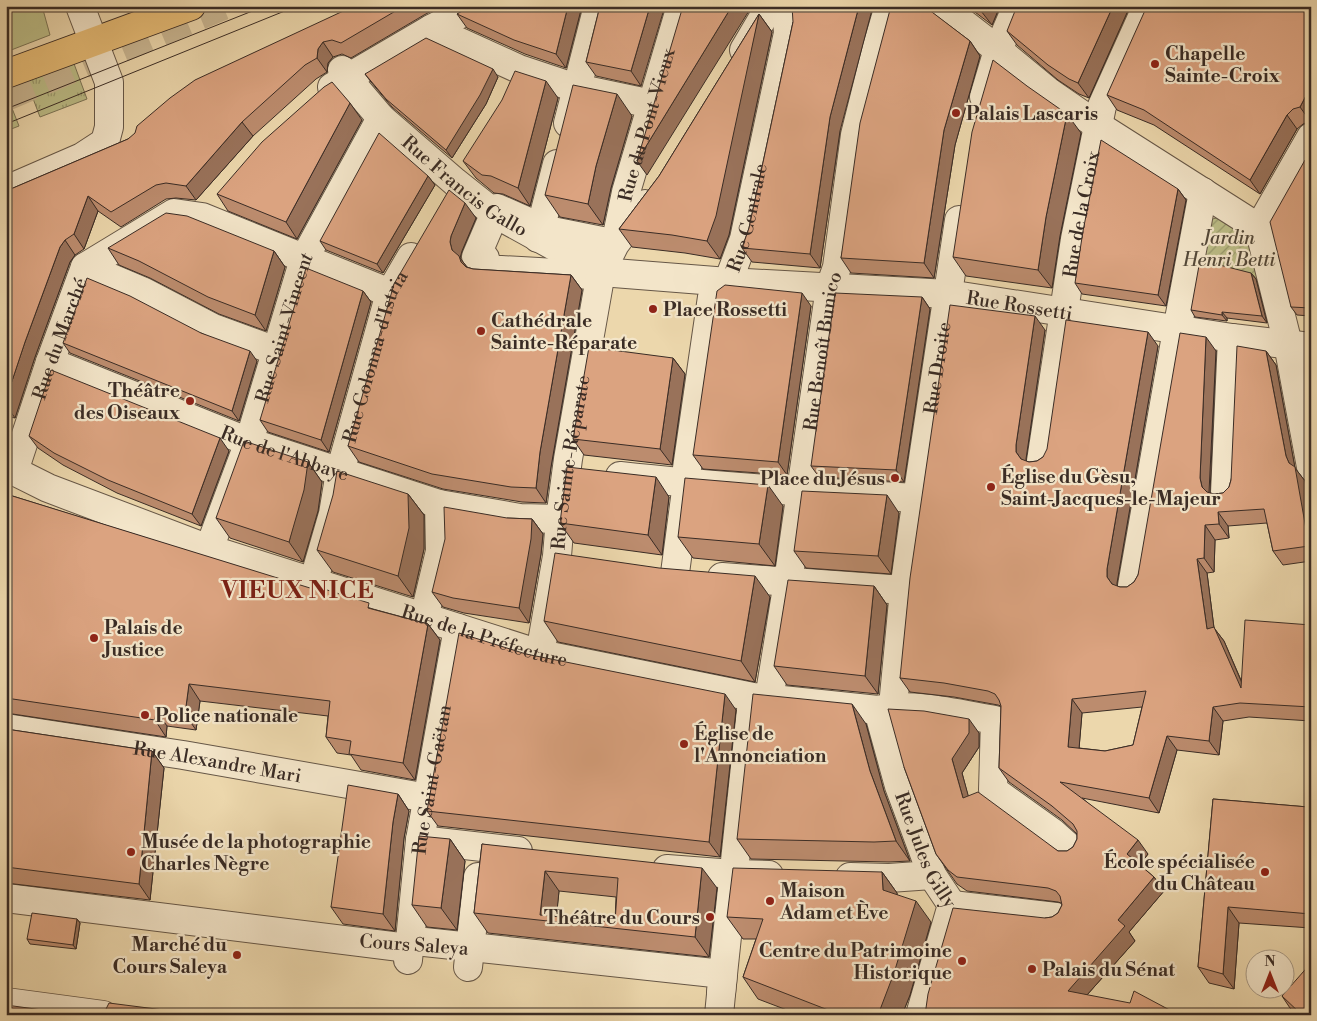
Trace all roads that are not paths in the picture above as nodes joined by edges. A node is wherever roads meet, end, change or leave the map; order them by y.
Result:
1 (80, 6) edge
2 (191, 6) edge
3 (476, 6) edge
4 (598, 6) edge
5 (681, 6) edge
6 (770, 6) edge
7 (786, 6) edge
8 (889, 6) edge
9 (941, 6) edge
10 (1017, 6) edge
11 (1147, 6) edge
12 (432, 28) junction
13 (94, 43) junction
14 (998, 50) junction
15 (732, 69) edge
16 (6, 74) edge
17 (344, 74) junction
18 (576, 88) junction
19 (312, 104) edge
20 (652, 104) junction
21 (382, 118) junction
22 (978, 121) edge
23 (1097, 125) junction
24 (1311, 138) edge
25 (462, 171) junction
26 (659, 186) edge
27 (6, 190) edge
28 (1203, 192) junction
29 (220, 196) edge
30 (963, 196) edge
31 (441, 206) edge
32 (494, 213) junction
33 (202, 217) junction
34 (1259, 228) junction
35 (540, 232) junction
36 (423, 238) edge
37 (615, 244) junction
38 (304, 259) junction
39 (85, 267) junction
40 (597, 270) junction
41 (728, 282) junction
42 (830, 287) junction
43 (390, 294) junction
44 (948, 294) junction
45 (1064, 312) junction
46 (1177, 330) junction
47 (1232, 338) junction
48 (1299, 346) edge
49 (276, 351) junction
50 (50, 362) junction
51 (249, 442) junction
52 (1041, 461) edge
53 (1311, 467) edge
54 (10, 469) edge
55 (566, 469) junction
56 (340, 472) junction
57 (687, 484) junction
58 (801, 492) junction
59 (1225, 493) edge
60 (917, 498) junction
61 (439, 504) junction
62 (560, 519) junction
63 (210, 549) junction
64 (557, 556) junction
65 (584, 560) edge
66 (314, 583) junction
67 (788, 583) junction
68 (1132, 586) edge
69 (904, 590) junction
70 (424, 618) junction
71 (458, 628) junction
72 (540, 654) junction
73 (761, 698) junction
74 (885, 708) junction
75 (6, 728) edge
76 (428, 798) junction
77 (420, 840) junction
78 (482, 847) junction
79 (1072, 850) edge
80 (539, 854) edge
81 (643, 866) edge
82 (733, 874) junction
83 (932, 875) junction
84 (791, 876) edge
85 (830, 876) edge
86 (6, 898) edge
87 (952, 905) junction
88 (1056, 917) edge
89 (409, 952) junction
90 (469, 957) junction
91 (723, 974) junction
92 (6, 1002) edge
93 (103, 1015) edge
94 (719, 1015) edge
95 (920, 1015) edge

1 - 13 street
2 - 13 main road
3 - 12 street
4 - 18 street
5 - 20 street, Rue du Pont-Vieux
6 - 15 street
7 - 41 street, Rue Centrale
8 - 42 street, Rue Benoît Bunico
9 - 14 street
10 - 14 street
11 - 23 street, Rue de la Croix
12 - 17 street
12 - 18 street
13 - 16 main road
13 - 27 street
14 - 22 street
14 - 23 street
17 - 19 street
17 - 21 street, Rue Francis Gallo
18 - 20 street
18 - 35 street
20 - 37 street, Rue du Pont-Vieux
21 - 25 street, Rue Francis Gallo
21 - 38 street, Rue Saint-Vincent
23 - 28 street
23 - 45 street, Rue de la Croix
24 - 34 street
25 - 31 street
25 - 32 street, Rue Francis Gallo
26 - 37 street
28 - 34 street
28 - 46 street
29 - 33 street
30 - 44 street, Rue Droite
32 - 35 street, Rue Francis Gallo
32 - 40 street
33 - 38 street, Rue du Marché
33 - 39 street, Rue du Marché
34 - 48 street
35 - 40 street, Rue Francis Gallo
36 - 43 street, Rue Colonna-d'Istria
37 - 40 street, Rue Sainte-Réparate
38 - 43 street, Rue du Marché
38 - 49 street, Rue Saint-Vincent
39 - 49 street
39 - 50 street, Rue du Marché
40 - 41 street
40 - 55 street, Rue Sainte-Réparate
41 - 42 street, Rue Rossetti
41 - 57 street, Rue Centrale
42 - 44 street, Rue Rossetti
42 - 58 street, Rue Benoît Bunico
43 - 56 street, Rue Colonna-d'Istria
44 - 45 street, Rue Rossetti
44 - 60 street, Rue Droite
45 - 46 street, Rue Rossetti
45 - 52 street, Rue de la Croix
46 - 47 street, Rue Rossetti
46 - 68 street
47 - 48 street, Rue Rossetti
47 - 59 street
48 - 53 street
49 - 51 street, Rue Saint-Vincent
50 - 51 street, Rue de l'Abbaye
50 - 54 street, Rue du Marché
51 - 56 street, Rue de l'Abbaye
51 - 63 street, Rue Saint-Vincent
54 - 63 street, Rue de la Préfecture
55 - 57 street
55 - 62 street, Rue Sainte-Réparate
56 - 61 street, Rue de l'Abbaye
56 - 66 street, Rue Colonna-d'Istria
57 - 58 street
57 - 67 street, Rue Centrale
58 - 60 street
58 - 67 street, Rue Benoît Bunico
60 - 69 street, Rue Droite
61 - 62 street, Rue de l'Abbaye
61 - 70 street
62 - 64 street, Rue Sainte-Réparate
63 - 66 street, Rue de la Préfecture
64 - 65 street
64 - 72 street, Rue Sainte-Réparate
66 - 70 street, Rue de la Préfecture
67 - 69 street
67 - 73 street, Rue Benoît Bunico
69 - 74 street, Rue Droite
70 - 71 street, Rue de la Préfecture
71 - 72 street, Rue de la Préfecture
71 - 76 street, Rue Saint-Gaëtan
72 - 73 street, Rue de la Préfecture
73 - 74 street, Rue de la Préfecture
73 - 82 street, Rue Benoît Bunico
74 - 79 street, Rue de la Préfecture
74 - 83 street, Rue Jules Gilly
75 - 76 street, Rue Alexandre Mari
76 - 77 street, Rue Saint-Gaëtan
77 - 78 street
77 - 89 street, Rue Saint-Gaëtan
78 - 80 street
78 - 90 street
81 - 82 street
82 - 84 street
82 - 91 street, Rue Benoît Bunico
83 - 85 street
83 - 87 street, Rue Jules Gilly
86 - 89 street, Cours Saleya
87 - 88 street
87 - 95 street, Rue Jules Gilly
89 - 90 street, Cours Saleya
90 - 91 street, Cours Saleya
91 - 94 street, Rue Benoît Bunico
92 - 93 street

